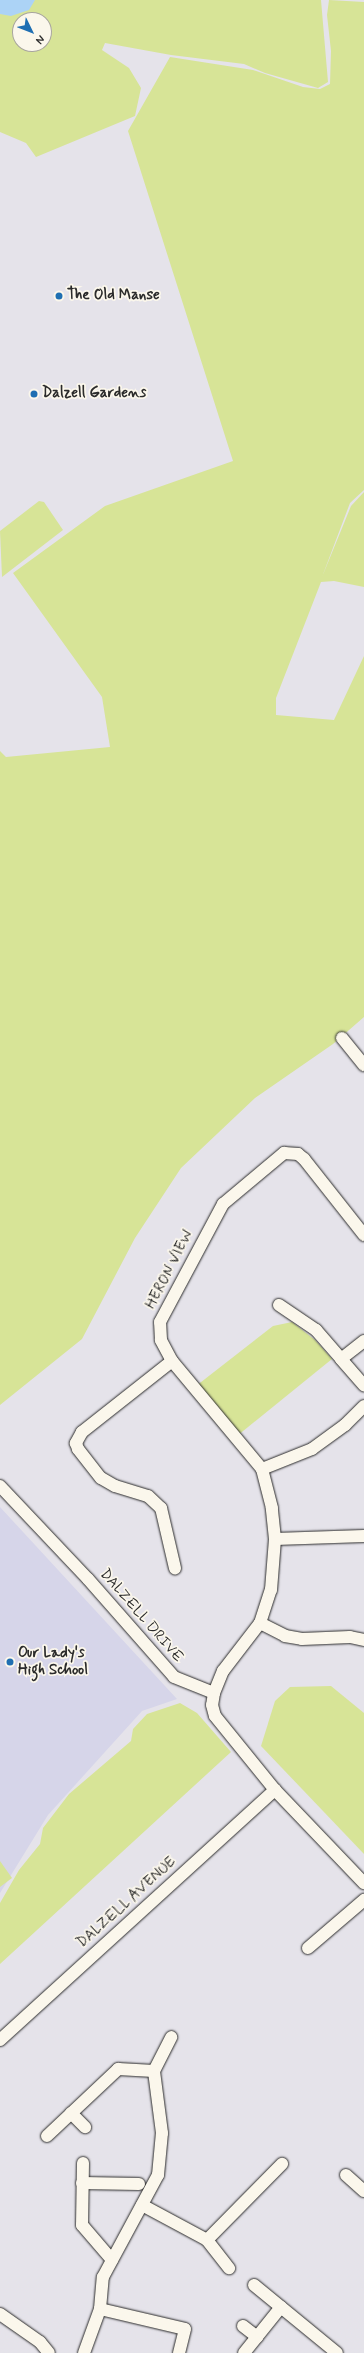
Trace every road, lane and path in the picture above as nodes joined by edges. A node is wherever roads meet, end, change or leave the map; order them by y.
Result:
1 (342, 1038) dead end
2 (364, 1065) edge
3 (364, 1235) edge
4 (279, 1305) dead end
5 (364, 1341) edge
6 (341, 1359) junction
7 (172, 1361) junction
8 (364, 1385) edge
9 (364, 1406) edge
10 (262, 1469) junction
11 (0, 1486) edge
12 (364, 1536) edge
13 (275, 1539) junction
14 (175, 1568) dead end
15 (260, 1623) junction
16 (364, 1640) edge
17 (214, 1693) junction
18 (275, 1790) junction
19 (364, 1884) edge
20 (364, 1900) edge
21 (308, 1948) dead end
22 (171, 2037) dead end
23 (0, 2040) edge
24 (154, 2071) junction
25 (72, 2113) junction
26 (85, 2127) dead end
27 (47, 2136) dead end
28 (83, 2163) dead end
29 (282, 2164) dead end
30 (346, 2175) dead end
31 (82, 2183) junction
32 (139, 2184) dead end
33 (364, 2191) edge
34 (142, 2205) junction
35 (207, 2240) junction
36 (112, 2260) junction
37 (229, 2268) dead end
38 (254, 2285) dead end
39 (281, 2307) junction
40 (100, 2309) junction
41 (0, 2314) edge
42 (243, 2326) dead end
43 (257, 2337) junction
44 (49, 2353) edge
45 (84, 2353) edge
46 (179, 2353) edge
47 (244, 2353) edge
48 (337, 2353) edge

1 - 2 street
3 - 7 street, HERON VIEW
4 - 6 street
5 - 6 street
6 - 8 street
7 - 10 street, HERON VIEW
7 - 14 street
9 - 10 street
10 - 13 street, HERON VIEW
11 - 17 street, DALZELL DRIVE
12 - 13 street
13 - 15 street, HERON VIEW
15 - 16 street
15 - 17 street, HERON VIEW
17 - 18 street
18 - 19 street
18 - 23 street, DALZELL AVENUE
20 - 21 street
22 - 24 street
24 - 25 street
24 - 34 street
25 - 26 street
25 - 27 street
28 - 31 street
29 - 35 street
30 - 33 street
31 - 32 street
31 - 36 street
34 - 35 street
34 - 36 street
35 - 37 street
36 - 40 street
38 - 39 street
39 - 43 street
39 - 48 street
40 - 45 street
40 - 46 street
41 - 44 street
42 - 43 street
43 - 47 street

